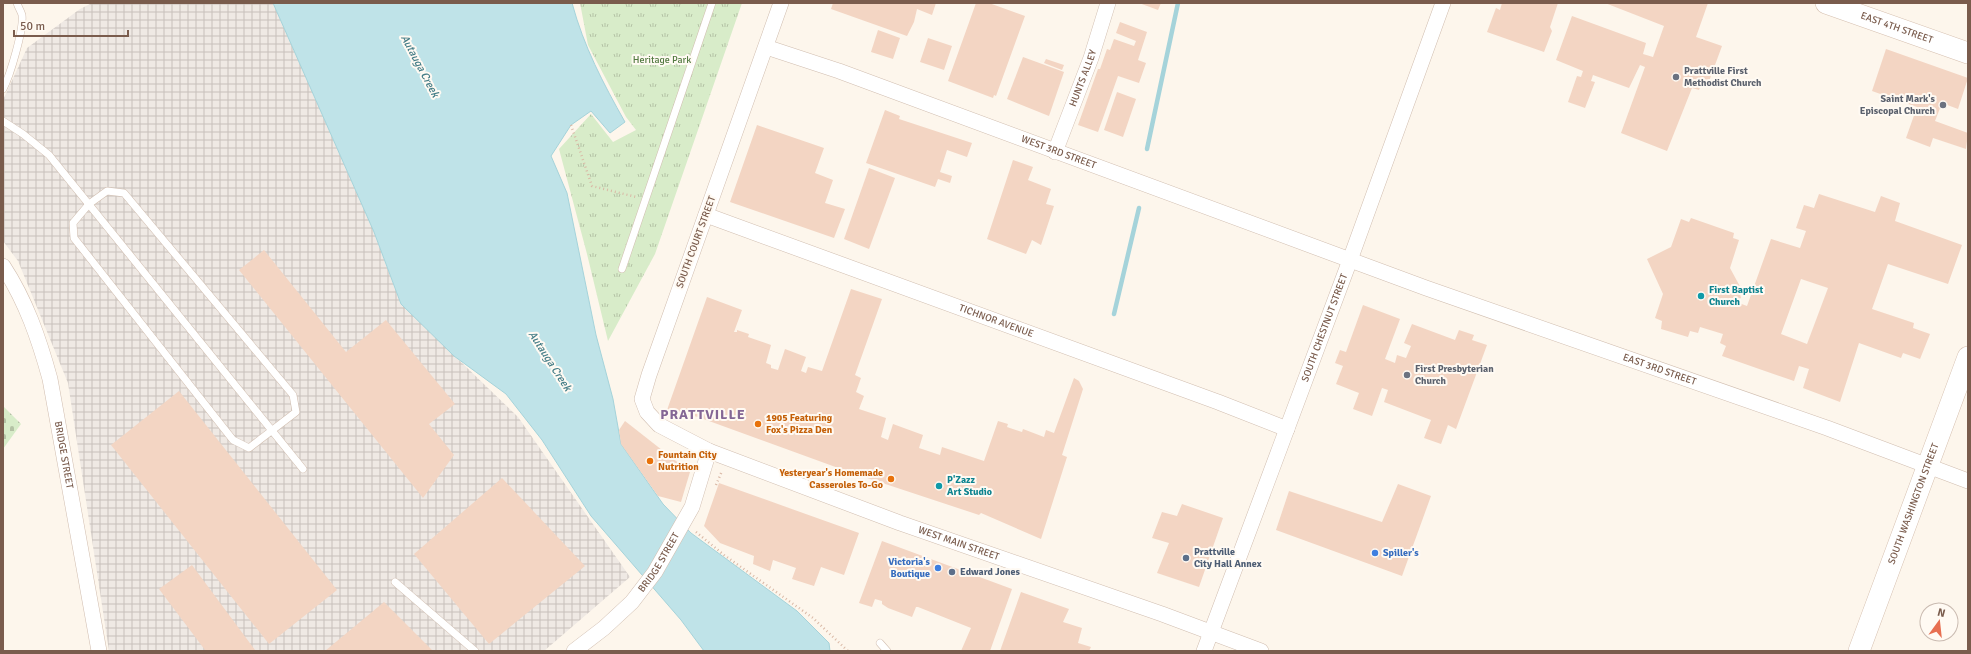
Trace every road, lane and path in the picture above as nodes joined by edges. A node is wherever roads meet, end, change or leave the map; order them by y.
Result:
1 (16, 3) edge
2 (712, 3) edge
3 (1108, 3) edge
4 (1443, 3) edge
5 (1826, 3) edge
6 (779, 4) edge
7 (766, 47) junction
8 (1968, 53) edge
9 (3, 89) edge
10 (3, 121) edge
11 (570, 125) dead end
12 (1055, 152) junction
13 (645, 200) junction
14 (89, 204) junction
15 (706, 215) junction
16 (1350, 260) junction
17 (3, 266) edge
18 (622, 269) dead end
19 (1968, 358) edge
20 (1287, 429) junction
21 (273, 431) junction
22 (709, 451) junction
23 (1929, 466) junction
24 (303, 469) dead end
25 (722, 471) dead end
26 (1968, 481) edge
27 (713, 491) dead end
28 (691, 525) junction
29 (395, 582) dead end
30 (1210, 633) junction
31 (880, 643) dead end
32 (99, 651) edge
33 (475, 651) edge
34 (574, 651) edge
35 (848, 651) edge
36 (887, 651) edge
37 (1204, 651) edge
38 (1261, 651) edge
39 (1859, 651) edge

1 - 9 lane
2 - 13 lane
3 - 12 street, HUNTS ALLEY
4 - 16 street, SOUTH CHESTNUT STREET
5 - 8 main road, EAST 4TH STREET
6 - 7 street, SOUTH COURT STREET
7 - 12 street, WEST 3RD STREET
7 - 15 street, SOUTH COURT STREET
10 - 14 lane
11 - 13 path
12 - 16 street, WEST 3RD STREET
13 - 18 lane
14 - 21 lane
14 - 21 lane
14 - 21 lane
15 - 20 street, TICHNOR AVENUE
15 - 22 street, SOUTH COURT STREET
16 - 20 street, SOUTH CHESTNUT STREET
16 - 23 street, EAST 3RD STREET
17 - 32 street, BRIDGE STREET
19 - 23 main road, SOUTH WASHINGTON STREET
20 - 30 street, SOUTH CHESTNUT STREET
21 - 24 lane
22 - 28 street, BRIDGE STREET
22 - 30 street, WEST MAIN STREET
23 - 26 street, EAST 3RD STREET
23 - 39 main road, SOUTH WASHINGTON STREET
25 - 27 path
28 - 34 street, BRIDGE STREET
28 - 35 path
29 - 33 lane
30 - 37 street, SOUTH CHESTNUT STREET
30 - 38 street, WEST MAIN STREET
31 - 36 lane

